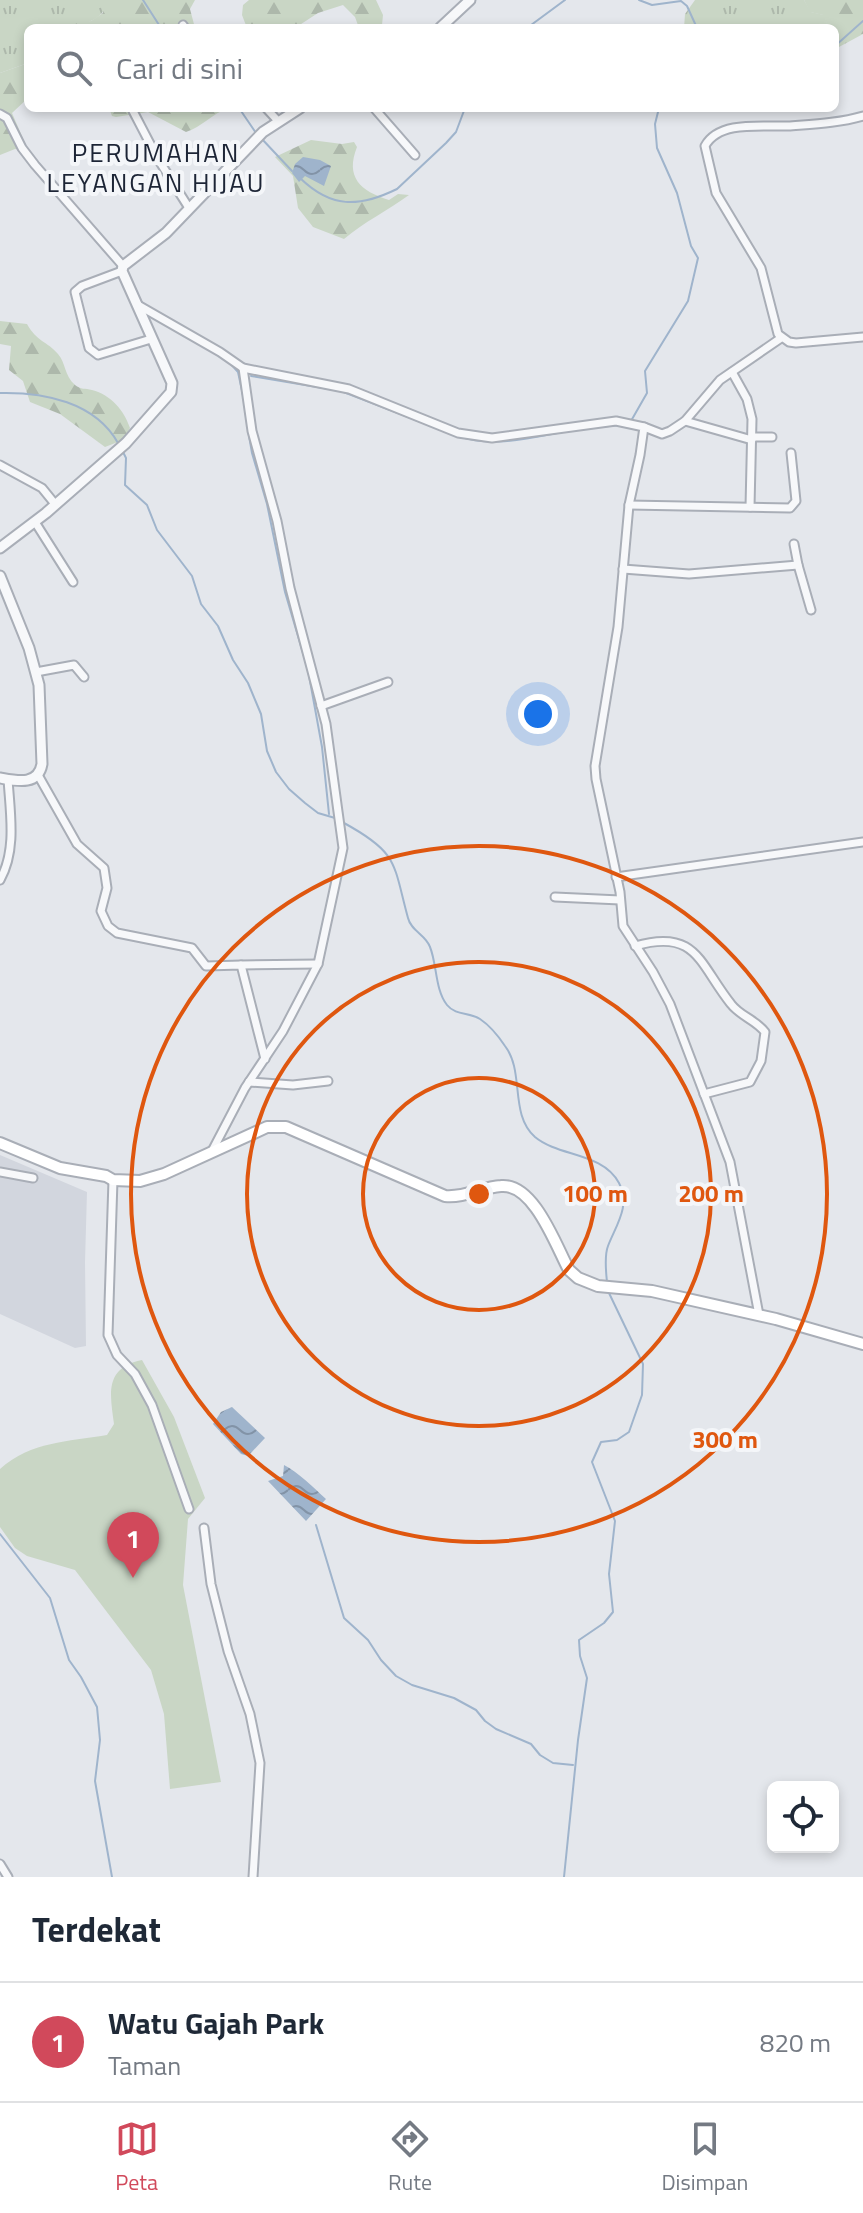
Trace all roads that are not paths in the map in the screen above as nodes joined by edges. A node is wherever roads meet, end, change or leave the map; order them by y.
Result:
1 (470, 0) edge
2 (444, 24) edge
3 (134, 112) edge
4 (270, 112) edge
5 (293, 112) edge
6 (377, 112) edge
7 (0, 114) edge
8 (863, 116) edge
9 (278, 121) junction
10 (415, 155) dead end
11 (189, 208) junction
12 (123, 269) junction
13 (138, 305) junction
14 (863, 337) edge
15 (781, 338) junction
16 (151, 339) junction
17 (243, 368) junction
18 (732, 372) junction
19 (685, 421) junction
20 (644, 427) junction
21 (772, 437) dead end
22 (752, 438) junction
23 (791, 453) dead end
24 (0, 465) edge
25 (55, 504) junction
26 (629, 505) junction
27 (750, 507) junction
28 (35, 522) junction
29 (794, 544) dead end
30 (0, 548) edge
31 (798, 565) junction
32 (623, 569) junction
33 (0, 576) edge
34 (73, 582) dead end
35 (811, 610) dead end
36 (36, 672) junction
37 (84, 677) dead end
38 (388, 682) dead end
39 (321, 706) junction
40 (38, 775) junction
41 (4, 778) edge
42 (863, 842) edge
43 (616, 877) junction
44 (0, 880) edge
45 (555, 897) dead end
46 (620, 900) junction
47 (635, 946) junction
48 (318, 964) junction
49 (241, 965) junction
50 (265, 1059) junction
51 (328, 1081) dead end
52 (249, 1082) junction
53 (704, 1094) junction
54 (0, 1143) edge
55 (212, 1151) junction
56 (0, 1172) edge
57 (33, 1178) dead end
58 (113, 1180) junction
59 (759, 1315) junction
60 (863, 1344) edge
61 (189, 1509) dead end
62 (204, 1528) dead end
63 (0, 1864) edge
64 (8, 1877) edge
65 (253, 1877) edge

1 - 2 street
3 - 11 street
4 - 9 street
5 - 9 street
6 - 10 street
7 - 12 street
8 - 15 street
9 - 11 street
11 - 12 street
12 - 13 street
12 - 16 street
13 - 16 street
13 - 17 street
14 - 15 street
15 - 18 street
16 - 25 street
17 - 20 street
17 - 39 street
18 - 19 street
18 - 22 street
19 - 20 street
19 - 22 street
20 - 26 street
21 - 22 street
22 - 27 street
23 - 27 street
24 - 25 street
25 - 28 street
26 - 27 street
26 - 32 street
28 - 30 street
28 - 34 street
29 - 31 street
31 - 32 street
31 - 35 street
32 - 43 street
33 - 36 street
36 - 37 street
36 - 40 street
38 - 39 street
39 - 48 street
40 - 41 street
40 - 49 street
41 - 44 street
42 - 43 street
43 - 46 street
45 - 46 street
46 - 47 street
47 - 53 street
47 - 53 street
48 - 49 street
48 - 50 street
49 - 50 street
50 - 52 street
51 - 52 street
52 - 55 street
53 - 59 street
54 - 58 main road
55 - 58 main road
55 - 59 main road
56 - 57 street
58 - 61 street
59 - 60 main road
62 - 65 street
63 - 64 street

